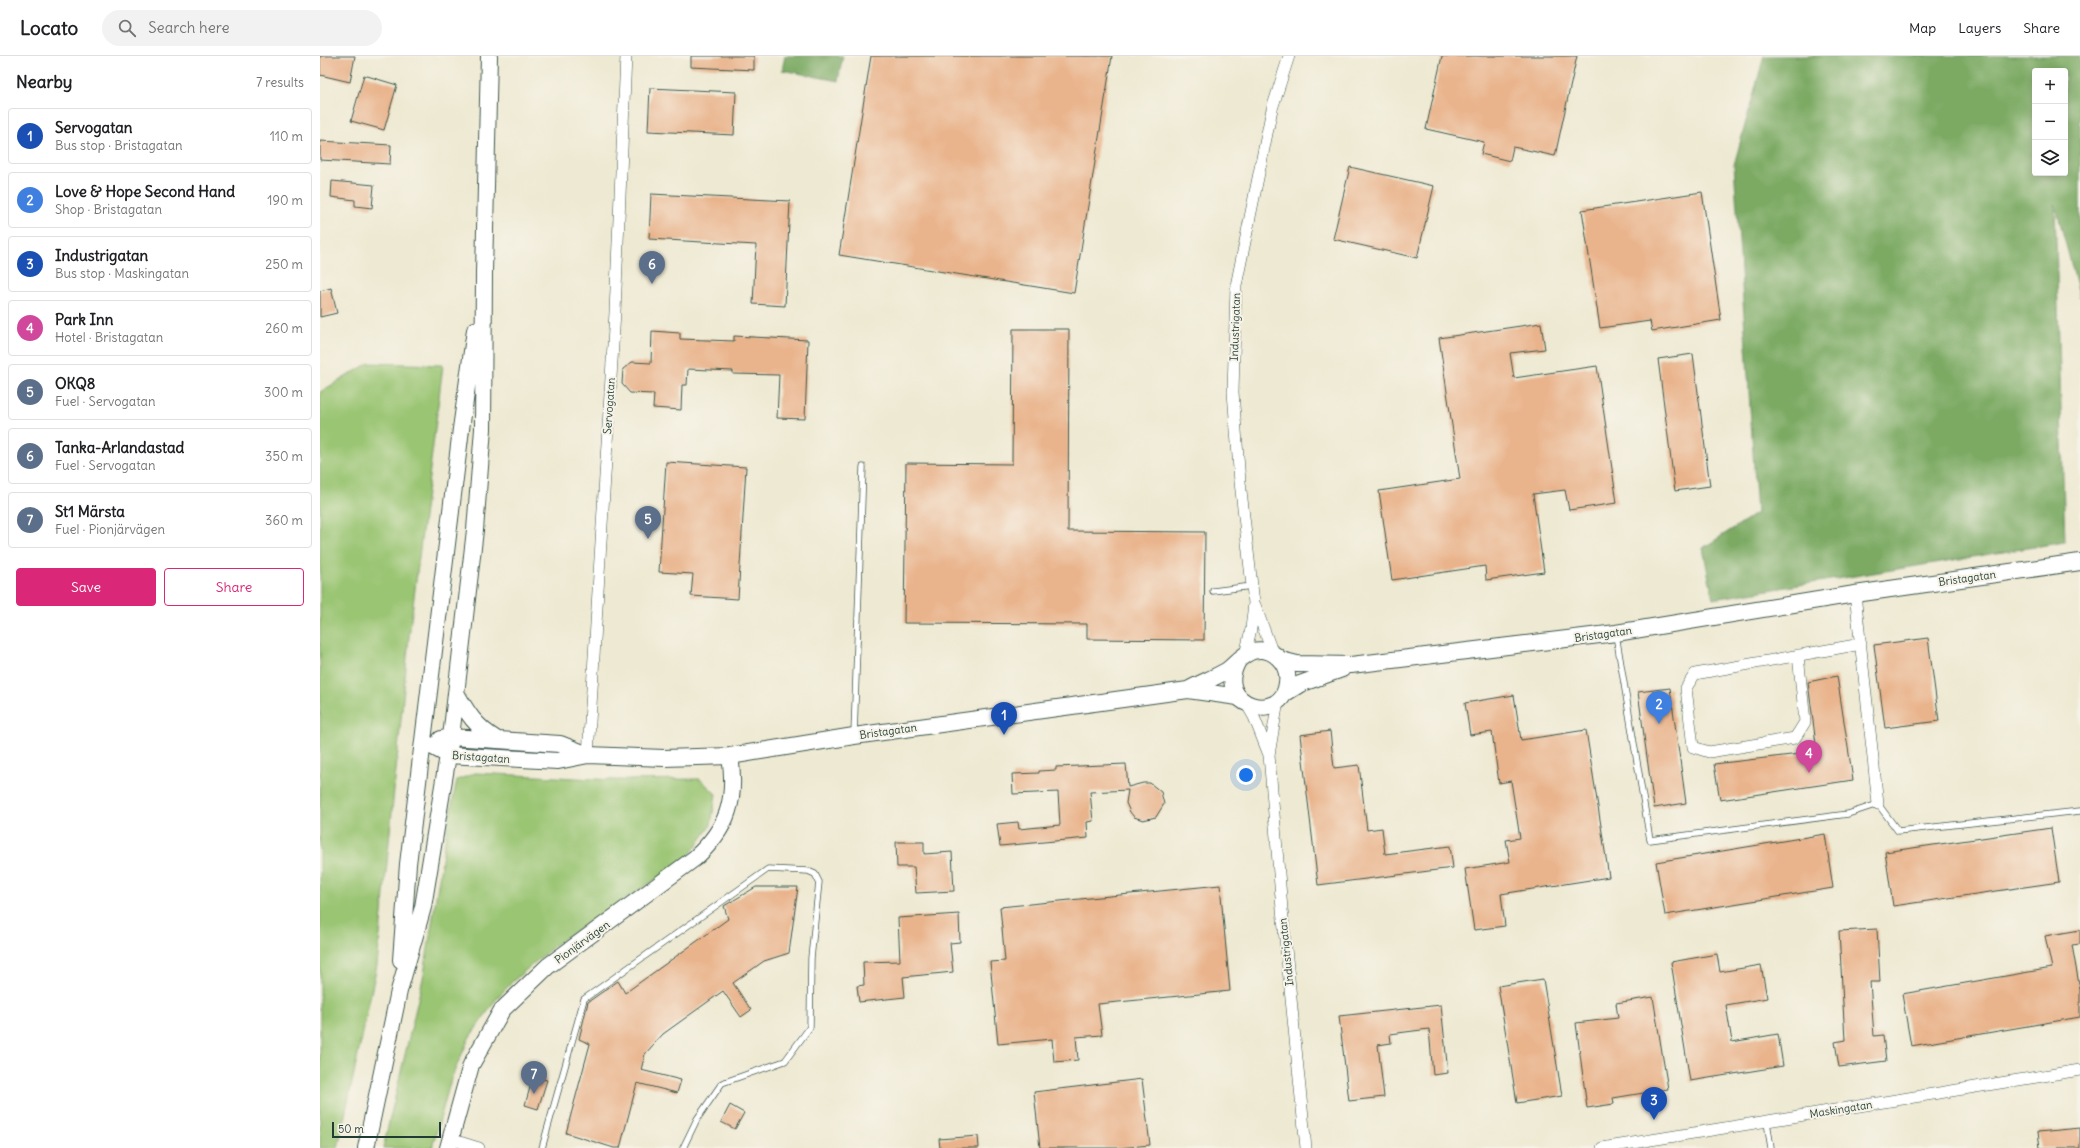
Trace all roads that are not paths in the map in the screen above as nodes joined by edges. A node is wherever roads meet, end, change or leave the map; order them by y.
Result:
1 (489, 56) edge
2 (626, 56) edge
3 (1289, 56) edge
4 (484, 272) junction
5 (863, 467) dead end
6 (2080, 562) edge
7 (1252, 586) junction
8 (1214, 591) dead end
9 (1855, 594) junction
10 (1254, 603) junction
11 (1616, 633) junction
12 (1861, 644) junction
13 (1798, 656) junction
14 (1277, 657) junction
15 (1241, 658) junction
16 (1351, 665) junction
17 (1188, 690) junction
18 (456, 693) junction
19 (1281, 697) junction
20 (1242, 700) junction
21 (854, 736) junction
22 (451, 737) junction
23 (498, 740) junction
24 (424, 742) junction
25 (448, 755) junction
26 (588, 755) junction
27 (1269, 755) junction
28 (730, 756) junction
29 (1878, 804) junction
30 (2080, 811) edge
31 (399, 992) junction
32 (2080, 1070) edge
33 (1767, 1122) junction
34 (449, 1144) edge
35 (366, 1148) edge
36 (480, 1148) edge
37 (542, 1148) edge
38 (684, 1148) edge
39 (1306, 1148) edge
40 (1602, 1148) edge
41 (1771, 1148) edge

1 - 4 street
2 - 26 street, Servogatan
3 - 7 street, Industrigatan
4 - 18 street
4 - 24 street
5 - 21 lane
6 - 9 street, Bristagatan
7 - 8 lane
7 - 10 street, Industrigatan
9 - 11 street, Bristagatan
9 - 12 street
10 - 14 street, Industrigatan
10 - 15 street, Industrigatan
11 - 16 street, Bristagatan
11 - 29 lane
12 - 13 street
12 - 29 street
13 - 13 street
14 - 15 street, Bristagatan
14 - 16 street, Bristagatan
14 - 19 street
15 - 17 street, Bristagatan
15 - 20 street
16 - 19 street, Bristagatan
17 - 20 street, Bristagatan
17 - 21 street, Bristagatan
18 - 22 street
18 - 23 street
19 - 20 street, Bristagatan
19 - 27 street, Industrigatan
20 - 27 street, Industrigatan
21 - 28 street, Bristagatan
22 - 23 street, Bristagatan
22 - 24 street, Bristagatan
22 - 25 street
23 - 26 street, Bristagatan
24 - 25 street, Bristagatan
24 - 31 street
25 - 26 street, Bristagatan
25 - 31 street
26 - 28 street, Bristagatan
27 - 39 street, Industrigatan
28 - 34 street, Pionjärvägen
29 - 30 lane
31 - 35 street
32 - 33 street, Maskingatan
33 - 40 street, Maskingatan
33 - 41 lane
34 - 36 street
37 - 38 lane

